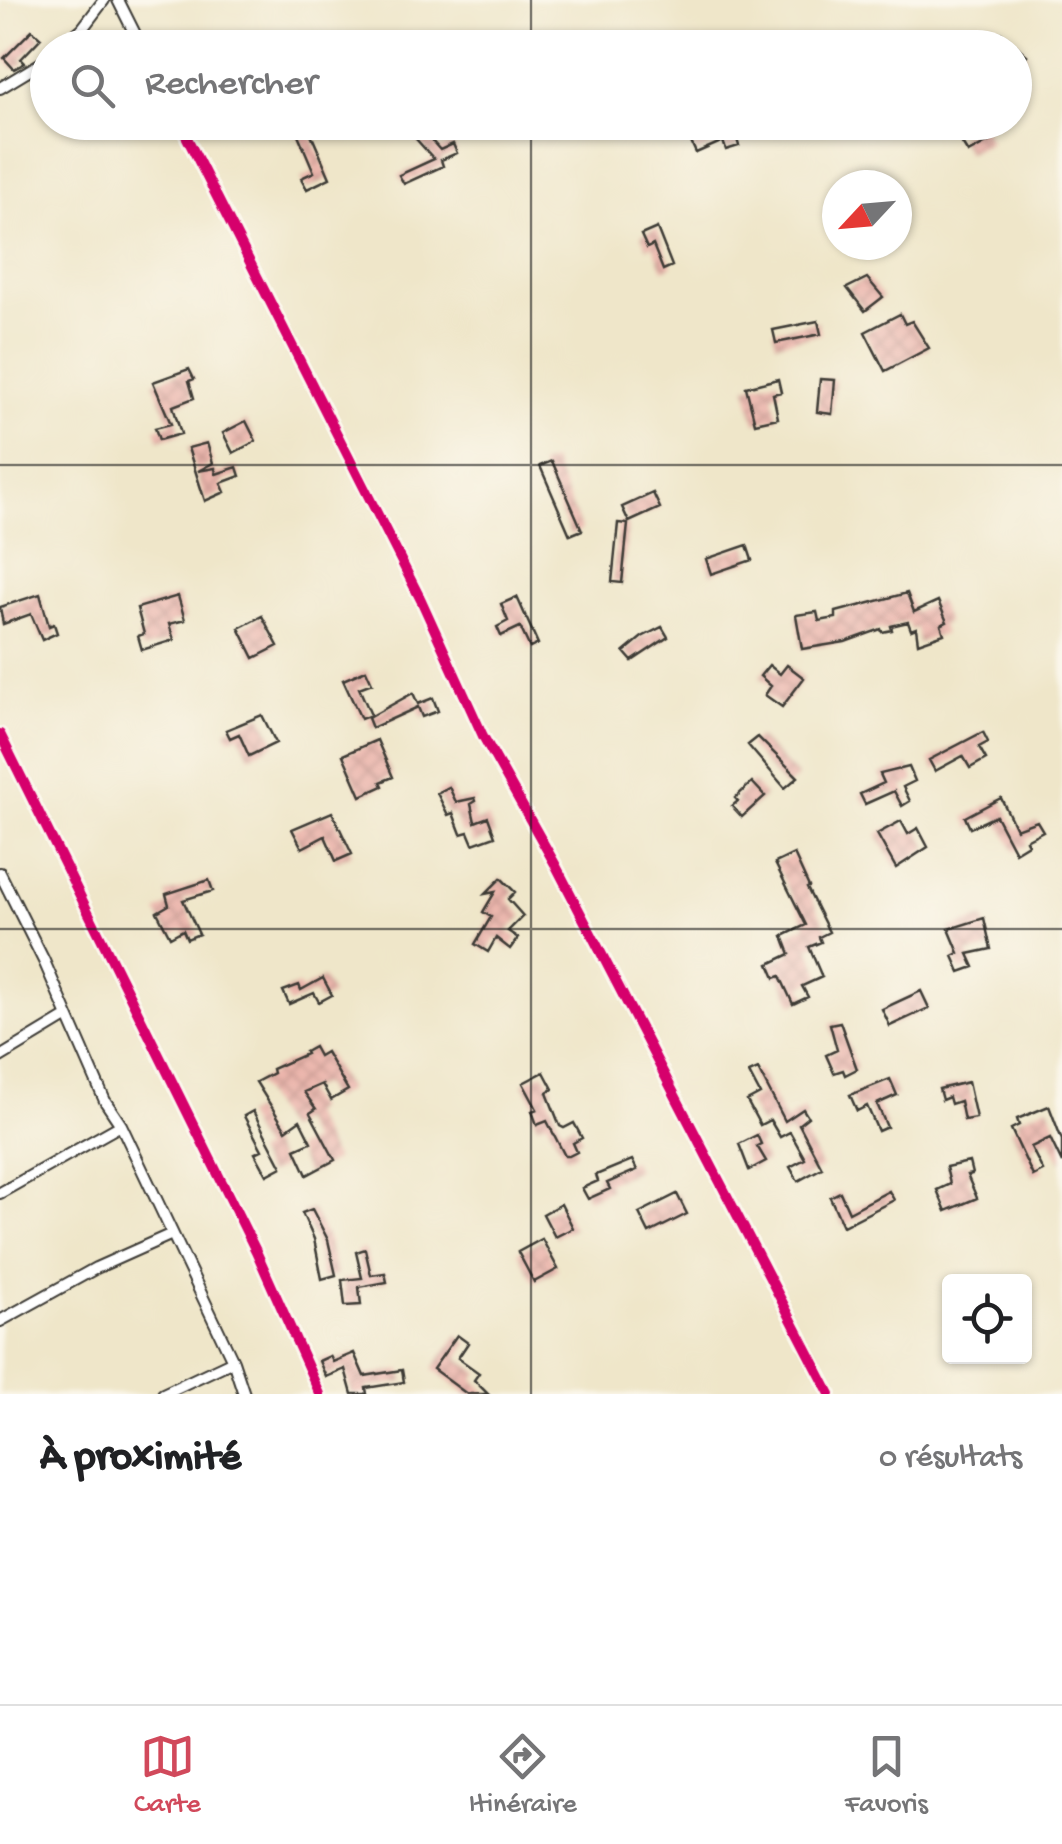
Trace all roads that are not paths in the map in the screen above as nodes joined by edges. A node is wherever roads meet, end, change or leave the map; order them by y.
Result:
1 (104, 0) edge
2 (118, 0) edge
3 (81, 30) edge
4 (133, 30) edge
5 (30, 70) edge
6 (0, 88) edge
7 (188, 140) edge
8 (0, 734) edge
9 (0, 873) edge
10 (5, 897) edge
11 (68, 1016) junction
12 (0, 1057) edge
13 (120, 1125) junction
14 (0, 1194) edge
15 (172, 1234) junction
16 (0, 1320) edge
17 (233, 1361) junction
18 (163, 1394) edge
19 (244, 1394) edge
20 (320, 1394) edge
21 (830, 1394) edge

1 - 3 street
2 - 4 street
5 - 6 street
7 - 21 street
8 - 20 street
9 - 10 street
10 - 11 street
11 - 12 street
11 - 13 street
13 - 14 street
13 - 15 street
15 - 16 street
15 - 17 street
17 - 18 street
17 - 19 street

